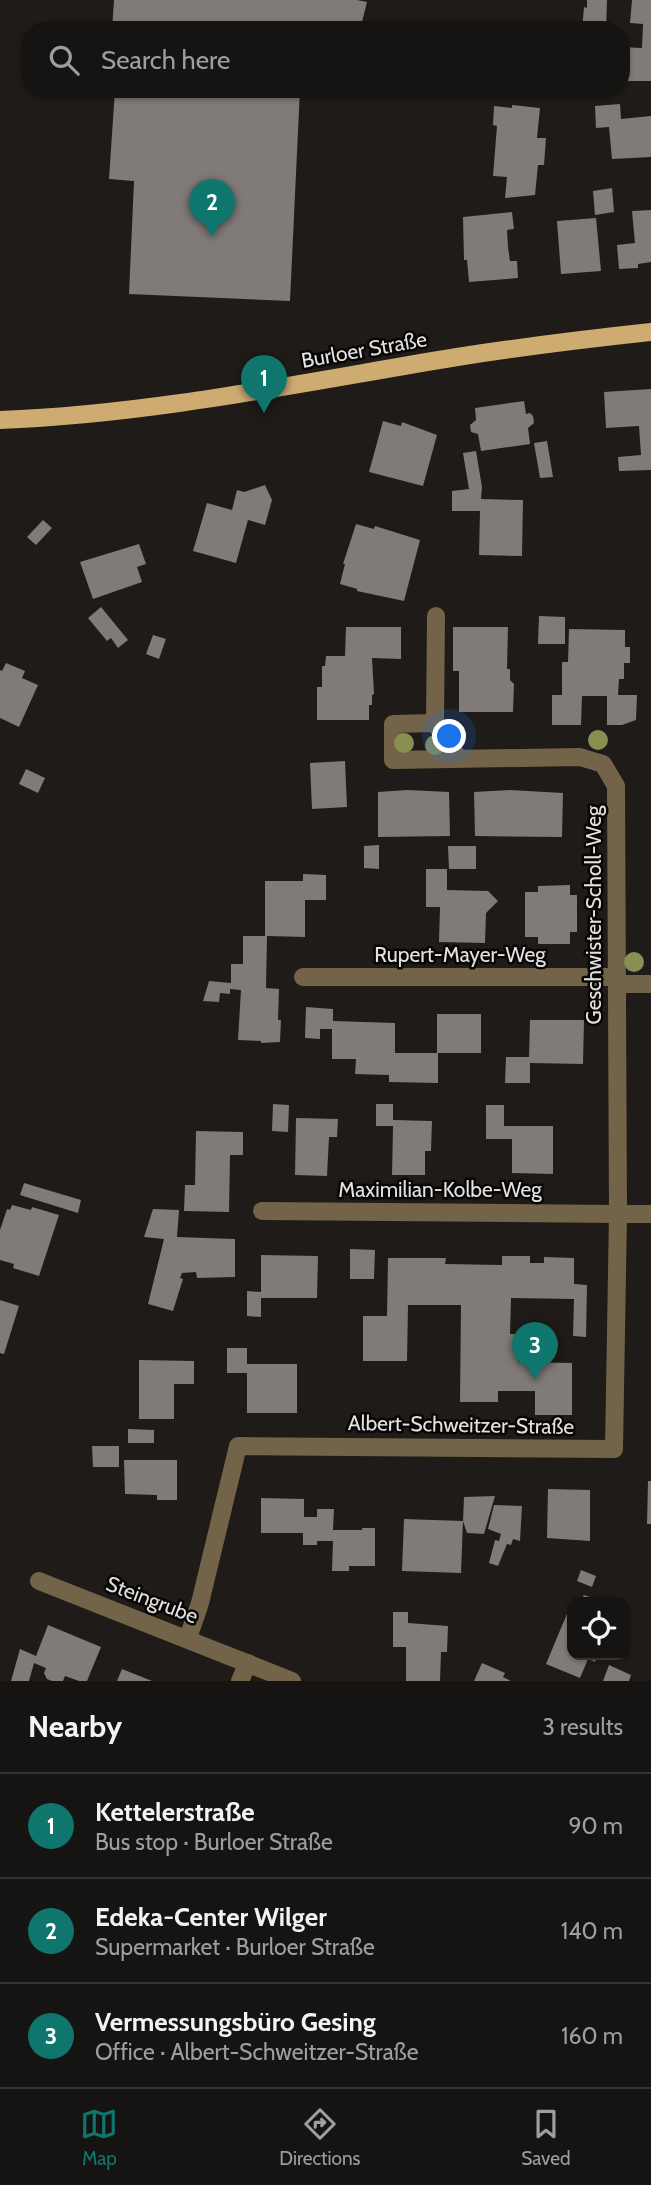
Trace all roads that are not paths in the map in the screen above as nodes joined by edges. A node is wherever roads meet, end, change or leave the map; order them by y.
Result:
1 (651, 332) edge
2 (0, 420) edge
3 (436, 616) dead end
4 (435, 723) junction
5 (459, 759) junction
6 (303, 977) dead end
7 (617, 981) junction
8 (651, 984) edge
9 (262, 1211) dead end
10 (618, 1214) junction
11 (651, 1214) edge
12 (39, 1581) dead end
13 (188, 1638) junction
14 (248, 1663) junction
15 (240, 1681) edge
16 (292, 1681) edge

1 - 2 main road, Burloer Straße
3 - 4 street
4 - 5 street
4 - 5 street, Geschwister-Scholl-Weg
5 - 7 street, Geschwister-Scholl-Weg
6 - 7 street, Rupert-Mayer-Weg
7 - 8 street, Rupert-Mayer-Weg
7 - 10 street, Geschwister-Scholl-Weg
9 - 10 street, Maximilian-Kolbe-Weg
10 - 11 street
10 - 13 street, Albert-Schweitzer-Straße
12 - 13 street, Steingrube
13 - 14 street, Steingrube
14 - 15 street
14 - 16 street, Steingrube

